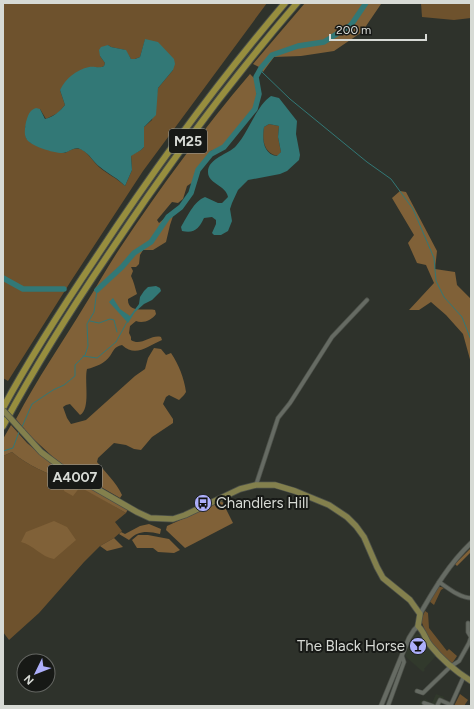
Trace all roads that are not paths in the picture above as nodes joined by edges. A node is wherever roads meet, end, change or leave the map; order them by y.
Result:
1 (285, 3) edge
2 (297, 3) edge
3 (367, 300) dead end
4 (3, 409) edge
5 (3, 426) edge
6 (256, 486) junction
7 (471, 543) edge
8 (439, 582) junction
9 (471, 598) edge
10 (420, 614) junction
11 (468, 623) dead end
12 (418, 626) junction
13 (402, 656) junction
14 (450, 667) junction
15 (469, 678) edge
16 (417, 691) dead end
17 (424, 702) dead end
18 (381, 706) edge
19 (388, 706) edge
20 (433, 706) edge
21 (437, 706) edge

1 - 4 highway, M25
2 - 5 highway, M25
3 - 6 street
4 - 6 main road, A4007, bridge
6 - 10 main road, A4007
7 - 8 street
8 - 9 street
8 - 10 street
10 - 12 main road
11 - 14 street
12 - 13 street
12 - 14 main road
13 - 18 street
13 - 19 street
14 - 15 main road
14 - 16 street
15 - 21 street
17 - 20 street

